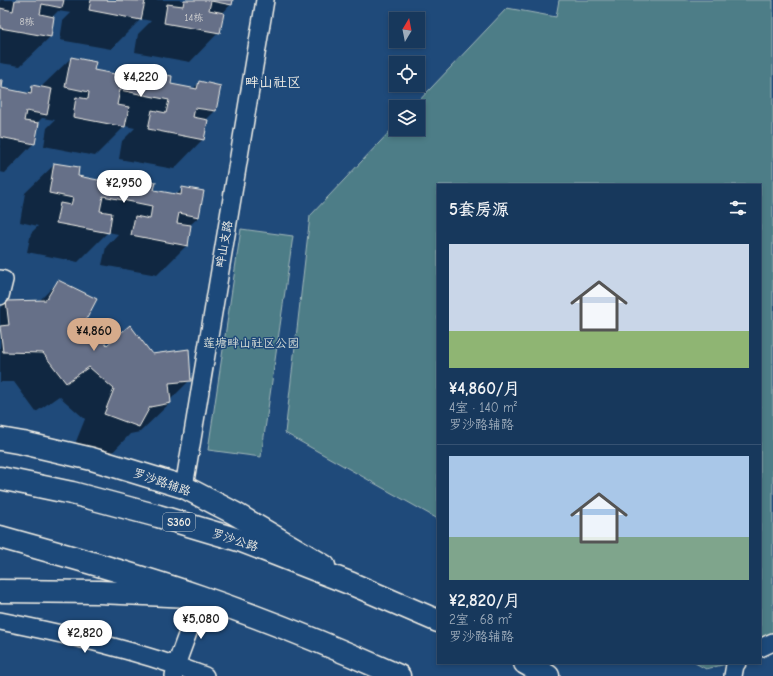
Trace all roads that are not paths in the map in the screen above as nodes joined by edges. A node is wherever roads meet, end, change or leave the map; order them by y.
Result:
1 (265, 0) edge
2 (0, 279) edge
3 (0, 296) edge
4 (0, 439) edge
5 (0, 478) edge
6 (184, 487) junction
7 (0, 538) edge
8 (352, 584) junction
9 (0, 591) edge
10 (201, 597) junction
11 (0, 621) edge
12 (437, 621) edge
13 (773, 642) edge
14 (761, 648) edge
15 (527, 664) edge
16 (736, 664) edge
17 (175, 671) edge
18 (206, 676) edge
19 (399, 676) edge
20 (548, 676) edge
21 (733, 676) edge

1 - 6 street, 畔山支路
2 - 3 street
4 - 6 main road, 罗沙路辅路
5 - 8 main road, 罗沙公路 / S360
6 - 8 main road, 罗沙路辅路
7 - 10 main road
8 - 12 main road, 罗沙公路 / S360
9 - 10 main road
10 - 17 street
10 - 19 main road
11 - 17 street
13 - 14 street
15 - 20 main road
16 - 21 street
17 - 18 street

